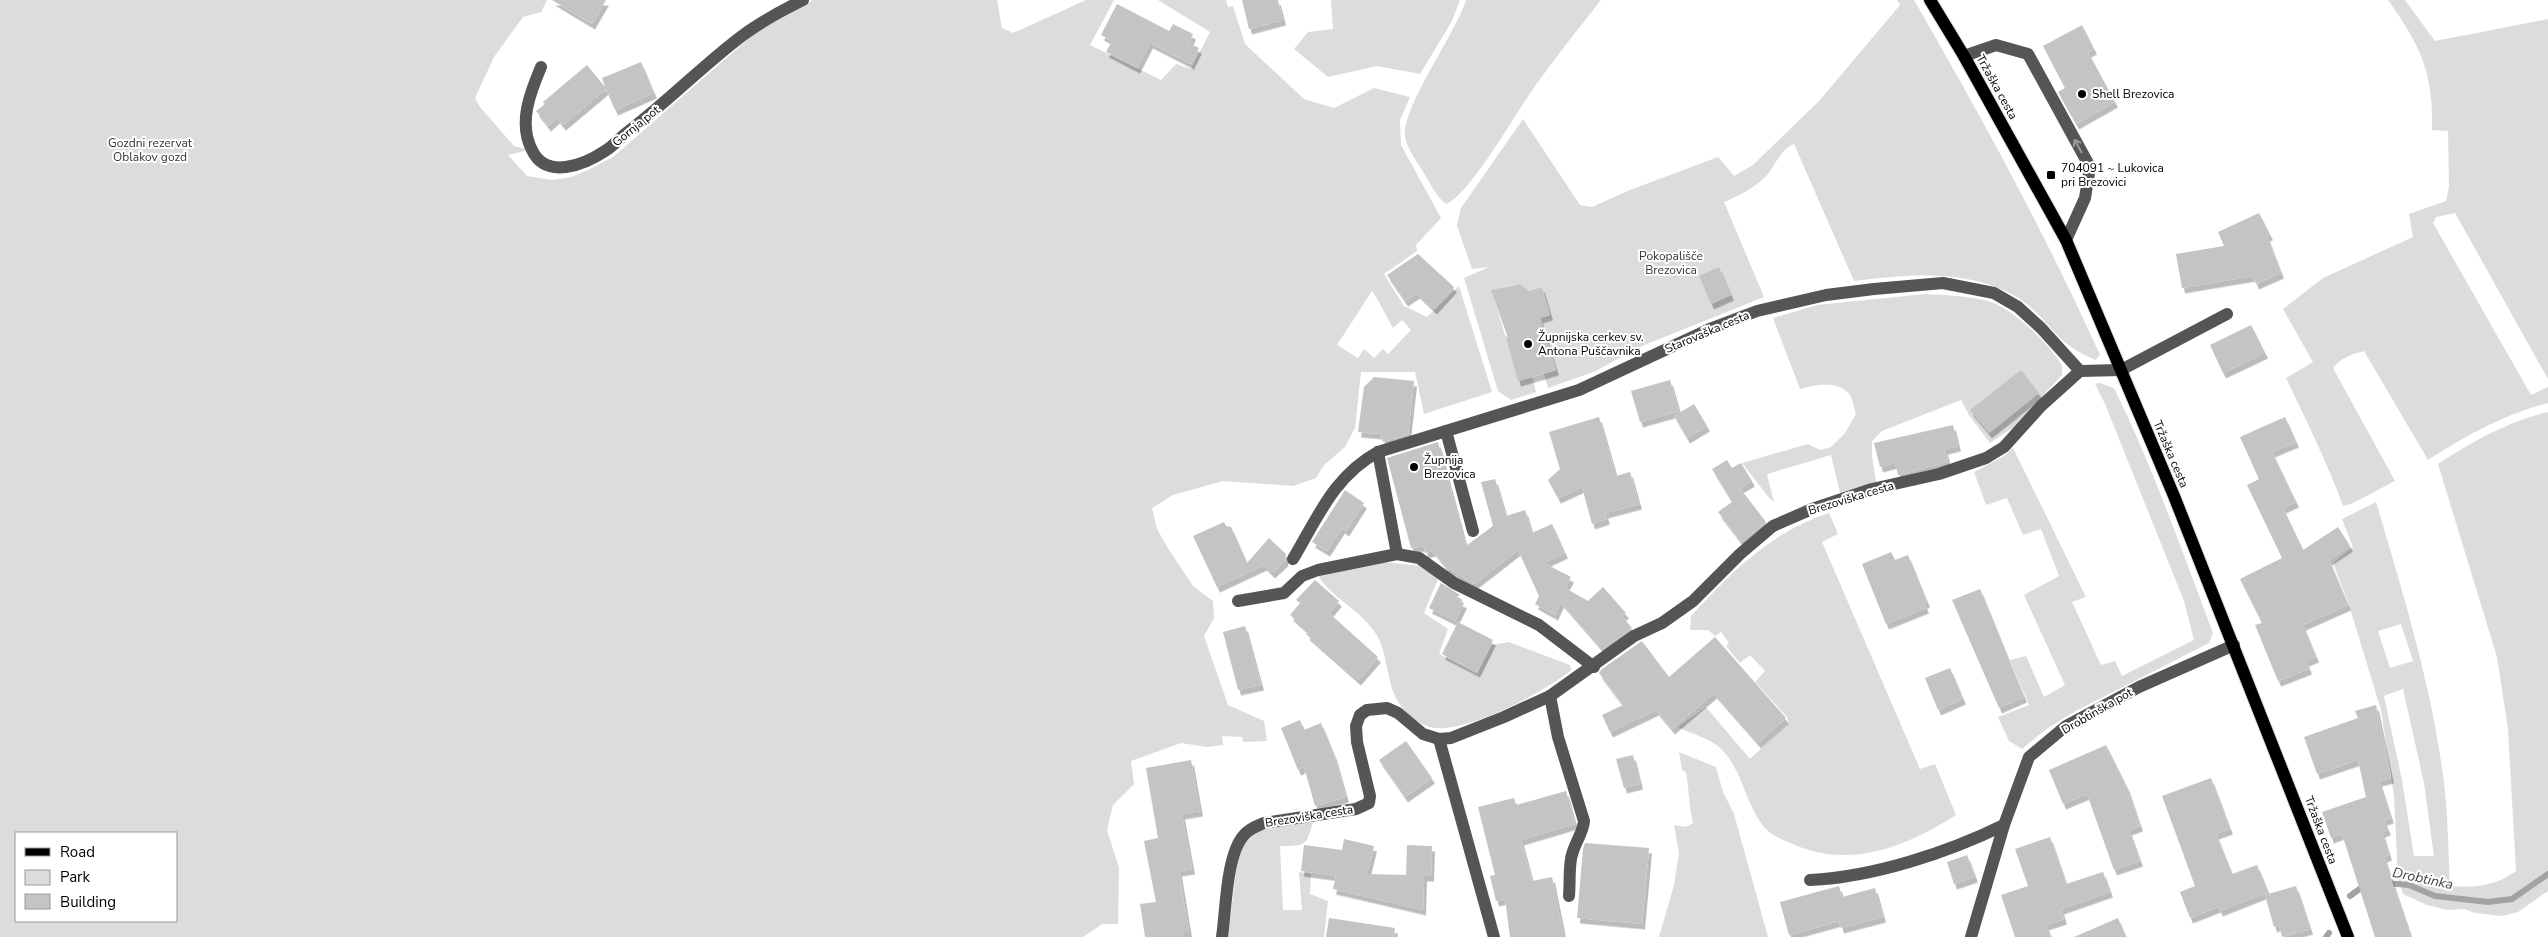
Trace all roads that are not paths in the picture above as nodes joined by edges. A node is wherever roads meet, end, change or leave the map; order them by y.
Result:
1 (803, 0) edge
2 (1930, 0) edge
3 (1964, 56) junction
4 (541, 67) dead end
5 (2066, 240) junction
6 (2227, 314) dead end
7 (2121, 370) junction
8 (2080, 371) junction
9 (1446, 431) junction
10 (1378, 452) junction
11 (1473, 530) dead end
12 (1397, 554) junction
13 (1293, 559) dead end
14 (1238, 600) dead end
15 (2234, 645) junction
16 (1594, 667) junction
17 (1550, 696) junction
18 (1439, 739) junction
19 (2004, 825) junction
20 (1810, 880) dead end
21 (1569, 896) dead end
22 (1222, 937) edge
23 (1494, 937) edge
24 (1971, 937) edge
25 (2348, 937) edge

1 - 4 street, Gornja pot
2 - 3 main road, Tržaška cesta
3 - 5 main road, Tržaška cesta
5 -> 3 street
5 - 7 main road, Tržaška cesta
6 - 7 street
7 - 8 street
7 - 15 main road, Tržaška cesta
8 - 9 street, Starovaška cesta
8 - 16 street, Brezoviška cesta
9 - 10 street, Starovaška cesta
9 - 11 street
10 - 12 street
10 - 13 street, Starovaška cesta
12 - 14 street
12 - 16 street
15 - 19 street, Drobtinška pot
15 - 25 main road, Tržaška cesta
16 - 17 street, Brezoviška cesta
17 - 18 street, Brezoviška cesta
17 - 21 street
18 - 22 street, Brezoviška cesta
18 - 23 street
19 - 20 street
19 - 24 street, Drobtinška pot

